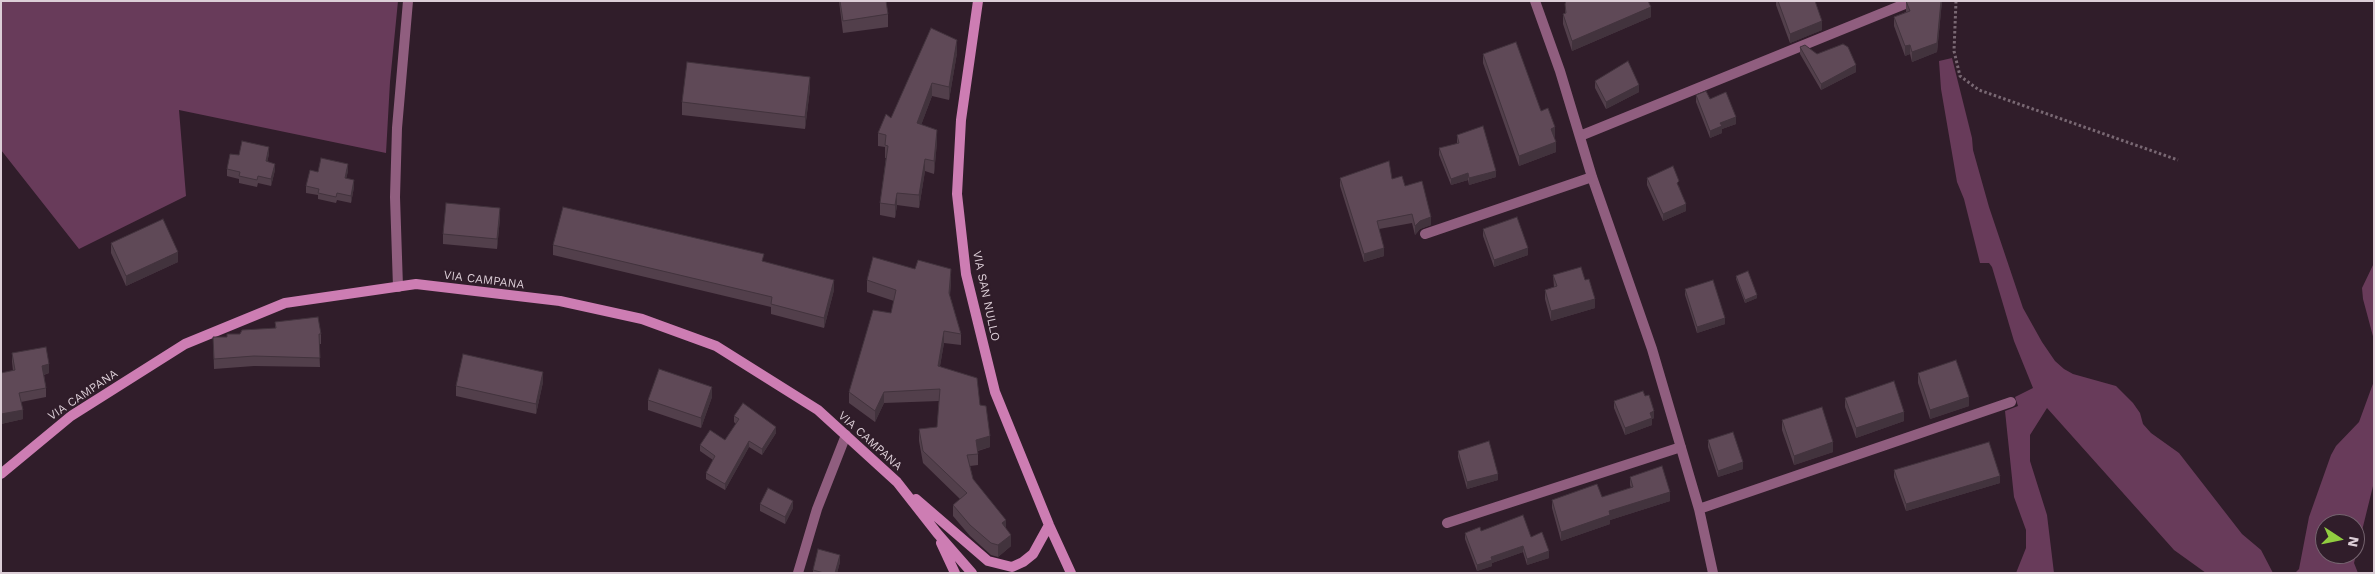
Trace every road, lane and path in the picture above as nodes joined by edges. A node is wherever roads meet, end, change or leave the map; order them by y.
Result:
1 (408, 1) edge
2 (978, 1) edge
3 (1535, 1) edge
4 (1912, 1) edge
5 (1956, 1) edge
6 (1580, 136) junction
7 (2178, 160) dead end
8 (1592, 177) junction
9 (1425, 234) dead end
10 (398, 287) junction
11 (2012, 402) dead end
12 (846, 435) junction
13 (1681, 447) junction
14 (1, 474) edge
15 (897, 482) junction
16 (1699, 509) junction
17 (1447, 523) dead end
18 (1049, 525) junction
19 (937, 533) junction
20 (1061, 554) junction
21 (798, 573) edge
22 (955, 573) edge
23 (972, 573) edge
24 (1061, 573) edge
25 (1071, 573) edge
26 (1713, 573) edge

1 - 10 street
2 - 18 main road, VIA SAN NULLO
3 - 6 street
4 - 6 street
5 - 7 path
6 - 8 street
8 - 9 street
8 - 13 street
10 - 12 main road, VIA CAMPANA
10 - 14 main road, VIA CAMPANA
11 - 16 street
12 - 15 main road, VIA CAMPANA
12 - 21 street
13 - 16 street
13 - 17 street
15 - 18 main road
15 - 19 main road, VIA CAMPANA
16 - 26 street
18 - 20 main road, VIA SAN NULLO
19 - 22 main road, VIA CAMPANA
19 - 23 main road, VIA CAMPANA
20 - 24 main road, VIA SAN NULLO
20 - 25 main road, VIA SAN NULLO

